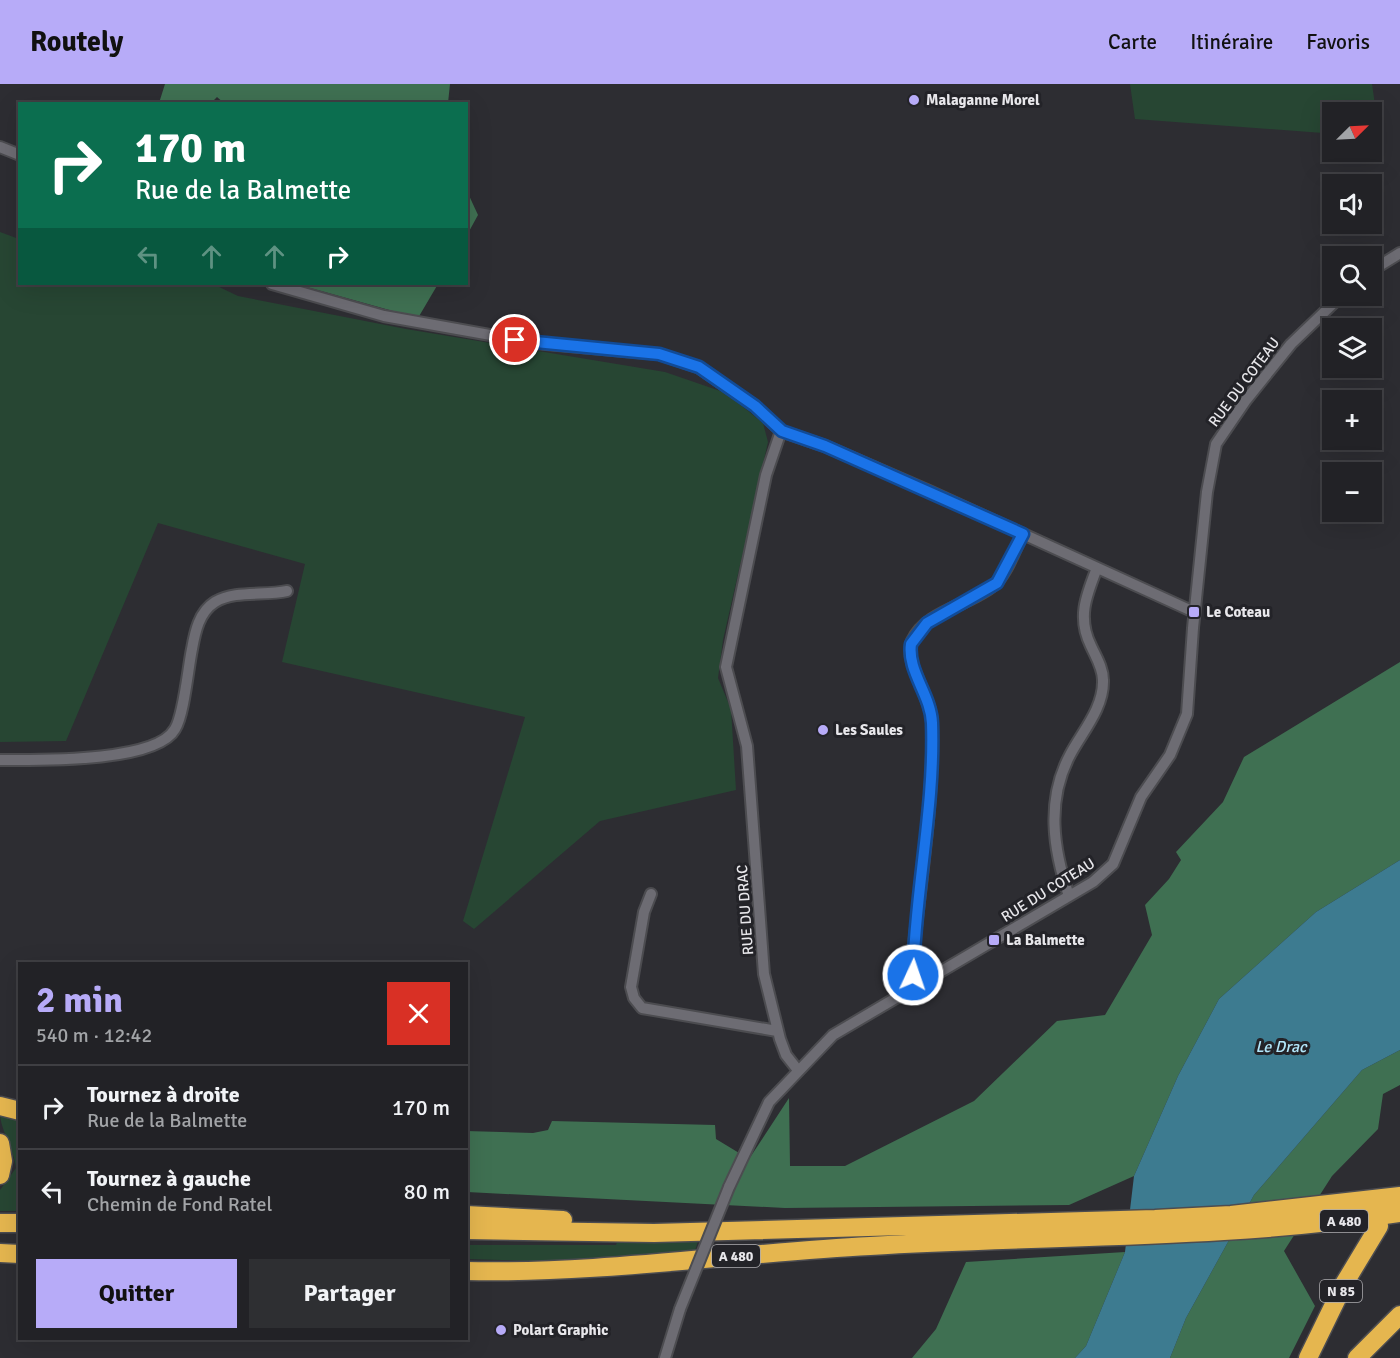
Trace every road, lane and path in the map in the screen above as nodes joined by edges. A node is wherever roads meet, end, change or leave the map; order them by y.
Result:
1 (0, 147) edge
2 (18, 154) edge
3 (1400, 253) edge
4 (1382, 264) edge
5 (276, 285) edge
6 (1331, 306) edge
7 (782, 431) junction
8 (1023, 534) junction
9 (1096, 568) junction
10 (286, 591) dead end
11 (1194, 612) junction
12 (0, 760) edge
13 (651, 894) dead end
14 (1069, 896) junction
15 (916, 984) junction
16 (777, 1031) junction
17 (797, 1069) junction
18 (0, 1106) edge
19 (18, 1110) edge
20 (0, 1143) edge
21 (0, 1175) edge
22 (1400, 1196) edge
23 (1400, 1213) edge
24 (468, 1215) edge
25 (0, 1223) edge
26 (18, 1223) edge
27 (1379, 1226) dead end
28 (468, 1230) edge
29 (592, 1232) junction
30 (0, 1253) edge
31 (18, 1254) edge
32 (0, 1261) edge
33 (18, 1261) edge
34 (468, 1270) edge
35 (1400, 1315) edge
36 (665, 1358) edge
37 (1308, 1358) edge
38 (1357, 1358) edge

1 - 2 street
3 - 4 street
5 - 7 street
6 - 11 street, RUE DU COTEAU
7 - 8 street
7 - 16 street, RUE DU DRAC
8 - 9 street
8 - 15 street
9 - 11 street
9 - 14 street
10 - 12 street
11 - 14 street, RUE DU COTEAU
13 - 16 street
14 - 15 street, RUE DU COTEAU
15 - 17 street, RUE DU COTEAU
16 - 17 street, RUE DU DRAC
17 - 36 street, bridge
18 - 19 highway
20 - 21 highway
22 - 29 highway, A 480
23 - 34 highway, A 480
24 - 29 highway
25 - 26 highway
27 - 37 highway, N 85
28 - 29 highway, A 480
30 - 31 highway
32 - 33 highway
35 - 38 highway

